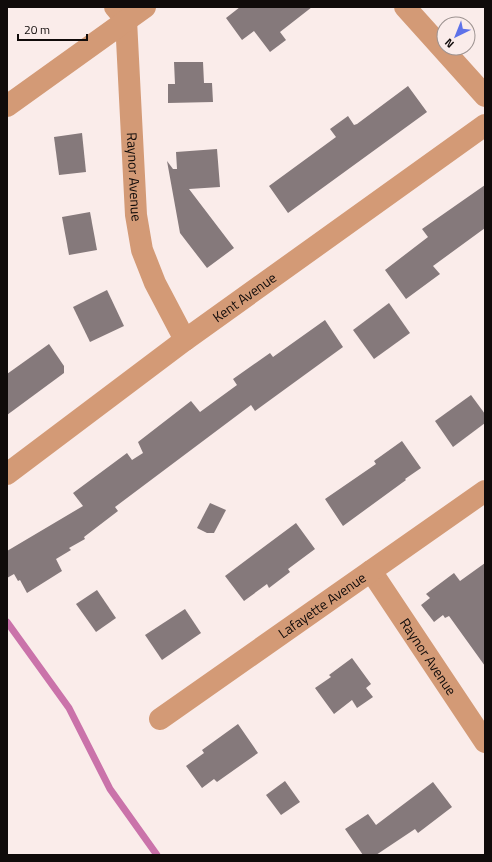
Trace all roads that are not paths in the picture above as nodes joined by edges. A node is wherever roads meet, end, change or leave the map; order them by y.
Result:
1 (144, 7) edge
2 (405, 7) edge
3 (121, 14) edge
4 (485, 96) edge
5 (7, 106) edge
6 (485, 125) edge
7 (185, 340) junction
8 (7, 474) edge
9 (485, 491) edge
10 (371, 571) junction
11 (160, 719) dead end
12 (485, 742) edge

1 - 3 street
2 - 4 street
3 - 5 street
3 - 7 street, Raynor Avenue
6 - 7 street, Kent Avenue
7 - 8 street, Kent Avenue
9 - 10 street, Lafayette Avenue
10 - 11 street, Lafayette Avenue
10 - 12 street, Raynor Avenue

